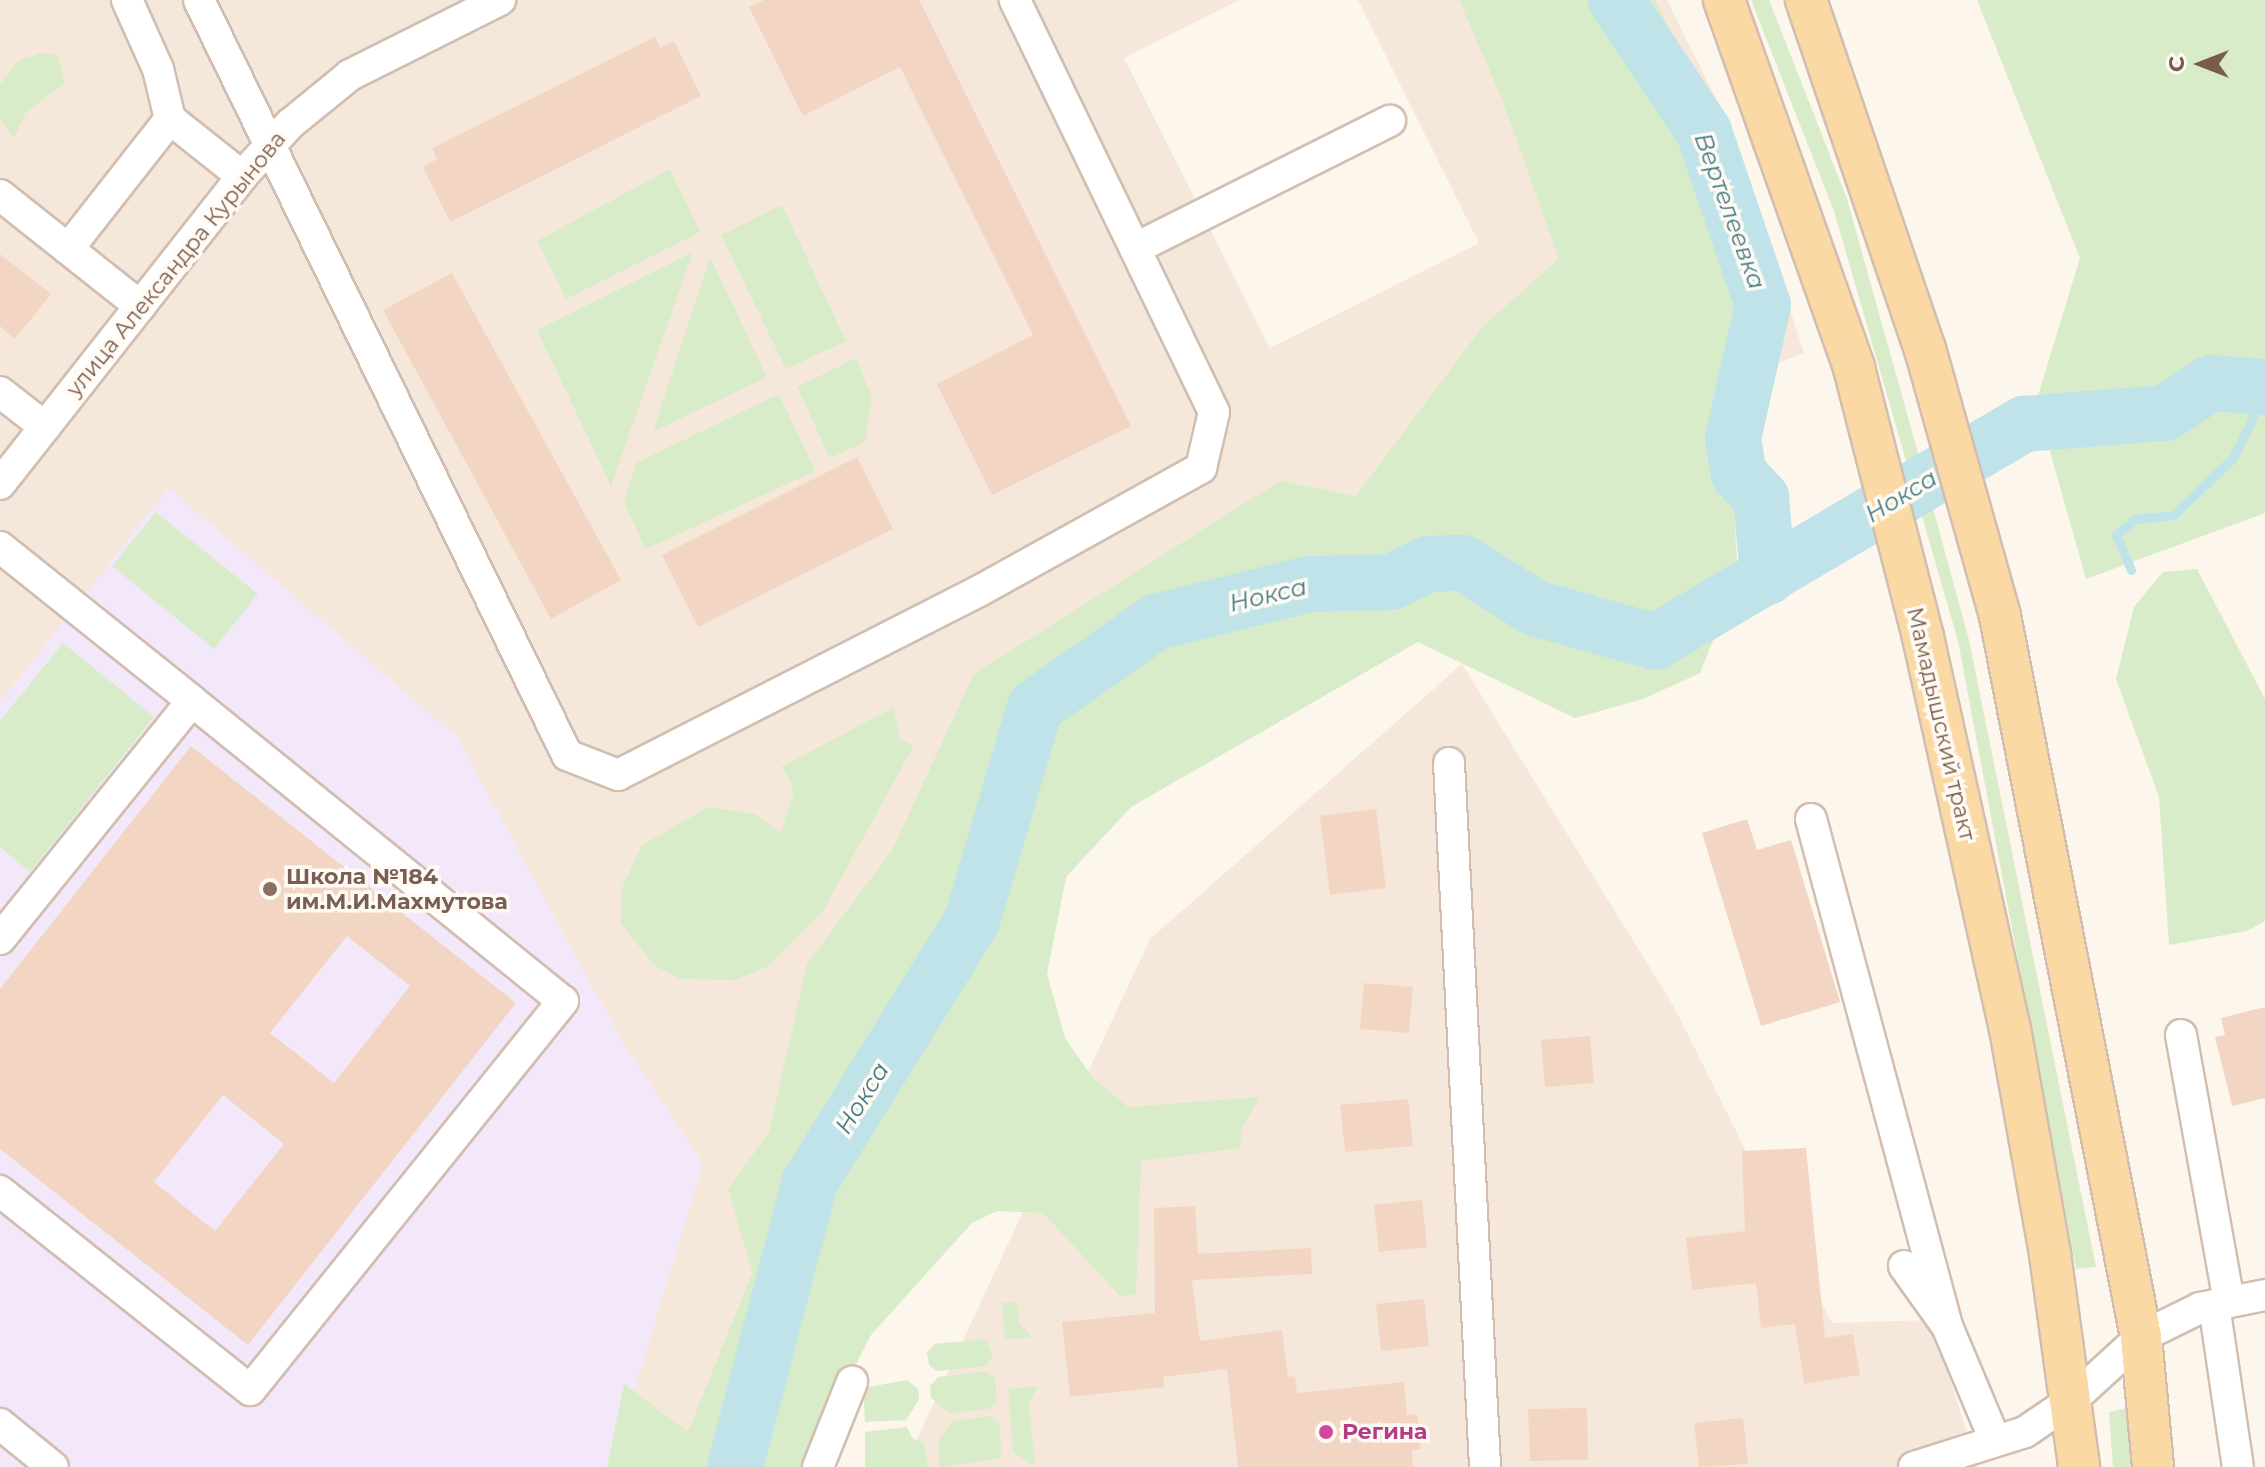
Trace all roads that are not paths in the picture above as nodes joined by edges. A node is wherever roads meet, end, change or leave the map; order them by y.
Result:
1 (127, 0) edge
2 (199, 0) edge
3 (500, 0) edge
4 (1015, 0) edge
5 (1724, 0) edge
6 (1806, 0) edge
7 (170, 119) junction
8 (1390, 121) dead end
9 (271, 143) junction
10 (242, 176) junction
11 (0, 195) edge
12 (1138, 247) junction
13 (68, 249) junction
14 (140, 306) junction
15 (0, 392) edge
16 (45, 427) junction
17 (0, 484) edge
18 (0, 547) edge
19 (192, 701) junction
20 (1449, 763) dead end
21 (1811, 819) dead end
22 (0, 939) edge
23 (2181, 1035) dead end
24 (0, 1191) edge
25 (1904, 1266) dead end
26 (2265, 1295) edge
27 (2221, 1303) junction
28 (1947, 1326) junction
29 (2141, 1337) junction
30 (852, 1382) dead end
31 (2072, 1400) junction
32 (0, 1424) edge
33 (1995, 1440) junction
34 (53, 1467) edge
35 (818, 1467) edge
36 (1485, 1467) edge
37 (1914, 1467) edge
38 (2079, 1467) edge
39 (2153, 1467) edge
40 (2238, 1467) edge

1 - 7 street
2 - 9 street
3 - 9 street, улица Александра Курынова
4 - 12 street
5 - 31 main road, Мамадышский тракт
6 - 29 main road
7 - 10 street
7 - 13 street
8 - 12 street
9 - 10 street, улица Александра Курынова
9 - 12 street
10 - 14 street, улица Александра Курынова
11 - 13 street
13 - 14 street
14 - 16 street, улица Александра Курынова
15 - 16 street
16 - 17 street, улица Александра Курынова
18 - 19 street
19 - 22 street
19 - 24 street
20 - 36 street
21 - 28 street
23 - 27 street
25 - 28 street
26 - 27 street
27 - 29 street
27 - 40 street
28 - 33 street
29 - 31 street
29 - 39 main road
30 - 35 street
31 - 33 street
31 - 38 main road, Мамадышский тракт
32 - 34 street
33 - 37 street

